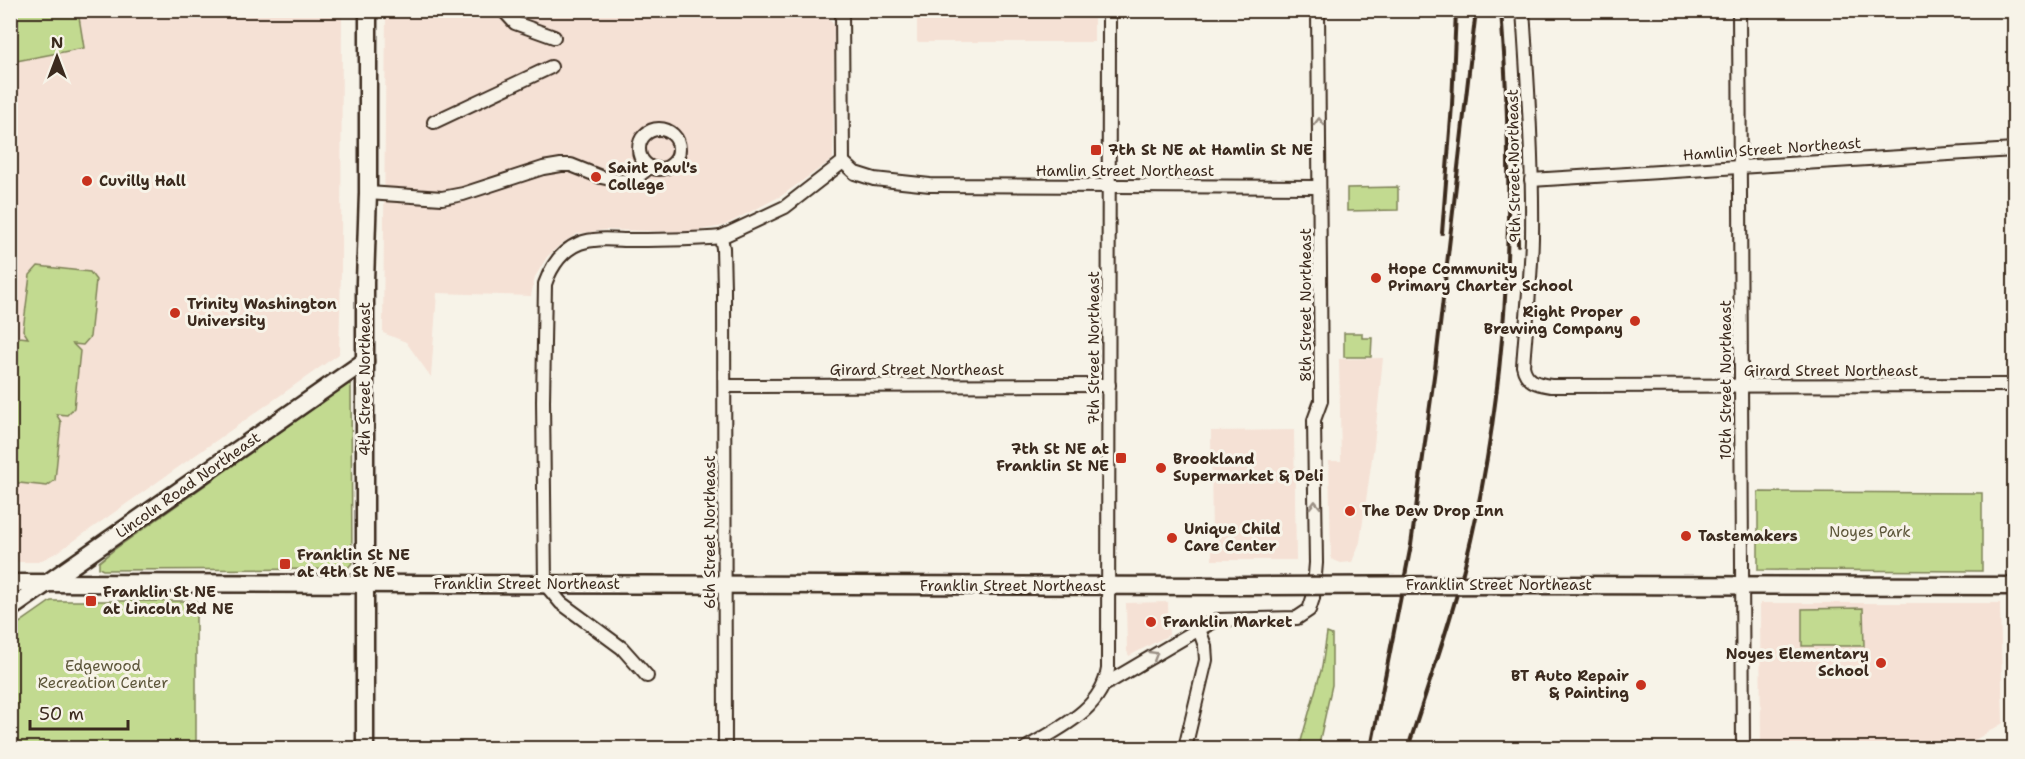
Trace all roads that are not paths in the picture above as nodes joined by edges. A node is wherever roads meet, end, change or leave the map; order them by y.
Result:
1 (368, 10) edge
2 (503, 10) edge
3 (842, 10) edge
4 (1109, 10) edge
5 (1318, 10) edge
6 (1523, 10) edge
7 (1740, 10) edge
8 (554, 37) dead end
9 (551, 67) dead end
10 (434, 122) dead end
11 (2014, 150) edge
12 (843, 162) junction
13 (1740, 166) junction
14 (650, 167) dead end
15 (1531, 180) junction
16 (1109, 185) junction
17 (1319, 187) junction
18 (368, 193) junction
19 (721, 237) junction
20 (365, 361) junction
21 (1539, 384) joint
22 (1109, 385) junction
23 (2014, 385) edge
24 (725, 386) junction
25 (1741, 386) junction
26 (10, 583) edge
27 (48, 583) junction
28 (365, 583) junction
29 (545, 584) junction
30 (725, 585) junction
31 (1742, 585) junction
32 (1109, 586) junction
33 (2014, 586) edge
34 (10, 609) edge
35 (1199, 629) junction
36 (647, 676) dead end
37 (1104, 686) junction
38 (365, 748) edge
39 (725, 748) edge
40 (1026, 748) edge
41 (1185, 748) edge
42 (1743, 748) edge

1 - 18 street, 4th Street Northeast
2 - 8 street
3 - 12 street
4 - 16 street, 7th Street Northeast
17 -> 5 street, 8th Street Northeast
6 - 15 street, 9th Street Northeast
7 - 13 street, 10th Street Northeast
9 - 10 street
11 - 13 street, Hamlin Street Northeast
12 - 16 street, Hamlin Street Northeast
12 - 19 street
13 - 15 street, Hamlin Street Northeast
13 - 25 street, 10th Street Northeast
14 - 18 street
15 - 21 street, 9th Street Northeast
16 - 17 street, Hamlin Street Northeast
16 - 22 street, 7th Street Northeast
35 -> 17 street, 8th Street Northeast
18 - 20 street, 4th Street Northeast
19 - 24 street, 6th Street Northeast
19 - 29 street
20 - 27 street, Lincoln Road Northeast
20 - 28 street, 4th Street Northeast
21 - 25 street, Girard Street Northeast
22 - 24 street, Girard Street Northeast
22 - 32 street, 7th Street Northeast
23 - 25 street, Girard Street Northeast
24 - 30 street, 6th Street Northeast
25 - 31 street, 10th Street Northeast
26 - 27 street, Franklin Street Northeast
27 - 28 street, Franklin Street Northeast
27 - 34 street, Lincoln Road Northeast
28 - 29 street, Franklin Street Northeast
28 - 38 street, 4th Street Northeast
29 - 30 street, Franklin Street Northeast
29 - 36 street
30 - 32 street, Franklin Street Northeast
30 - 39 street, 6th Street Northeast
31 - 32 street, Franklin Street Northeast, bridge
31 - 33 street, Franklin Street Northeast
31 - 42 street, 10th Street Northeast
32 - 37 street, 7th Street Northeast
37 -> 35 street
35 - 41 street
37 - 40 street

